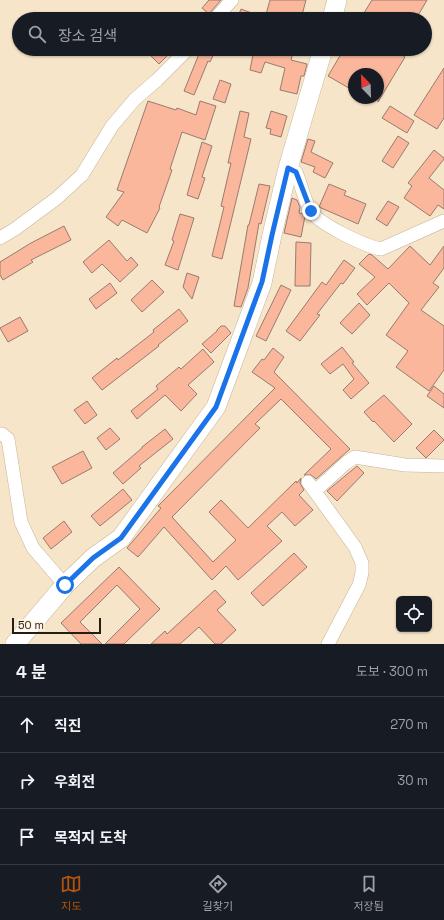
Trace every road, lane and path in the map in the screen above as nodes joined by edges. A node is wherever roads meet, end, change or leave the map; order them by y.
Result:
1 (232, 0) edge
2 (337, 0) edge
3 (221, 12) edge
4 (334, 12) edge
5 (181, 56) edge
6 (321, 56) edge
7 (288, 168) junction
8 (444, 221) edge
9 (0, 238) edge
10 (0, 434) edge
11 (444, 466) edge
12 (65, 585) junction
13 (14, 644) edge
14 (328, 644) edge

1 - 3 street
2 - 4 street
5 - 9 street
6 - 7 street
7 - 8 street
7 - 12 street
10 - 12 street
11 - 14 street
12 - 13 street

